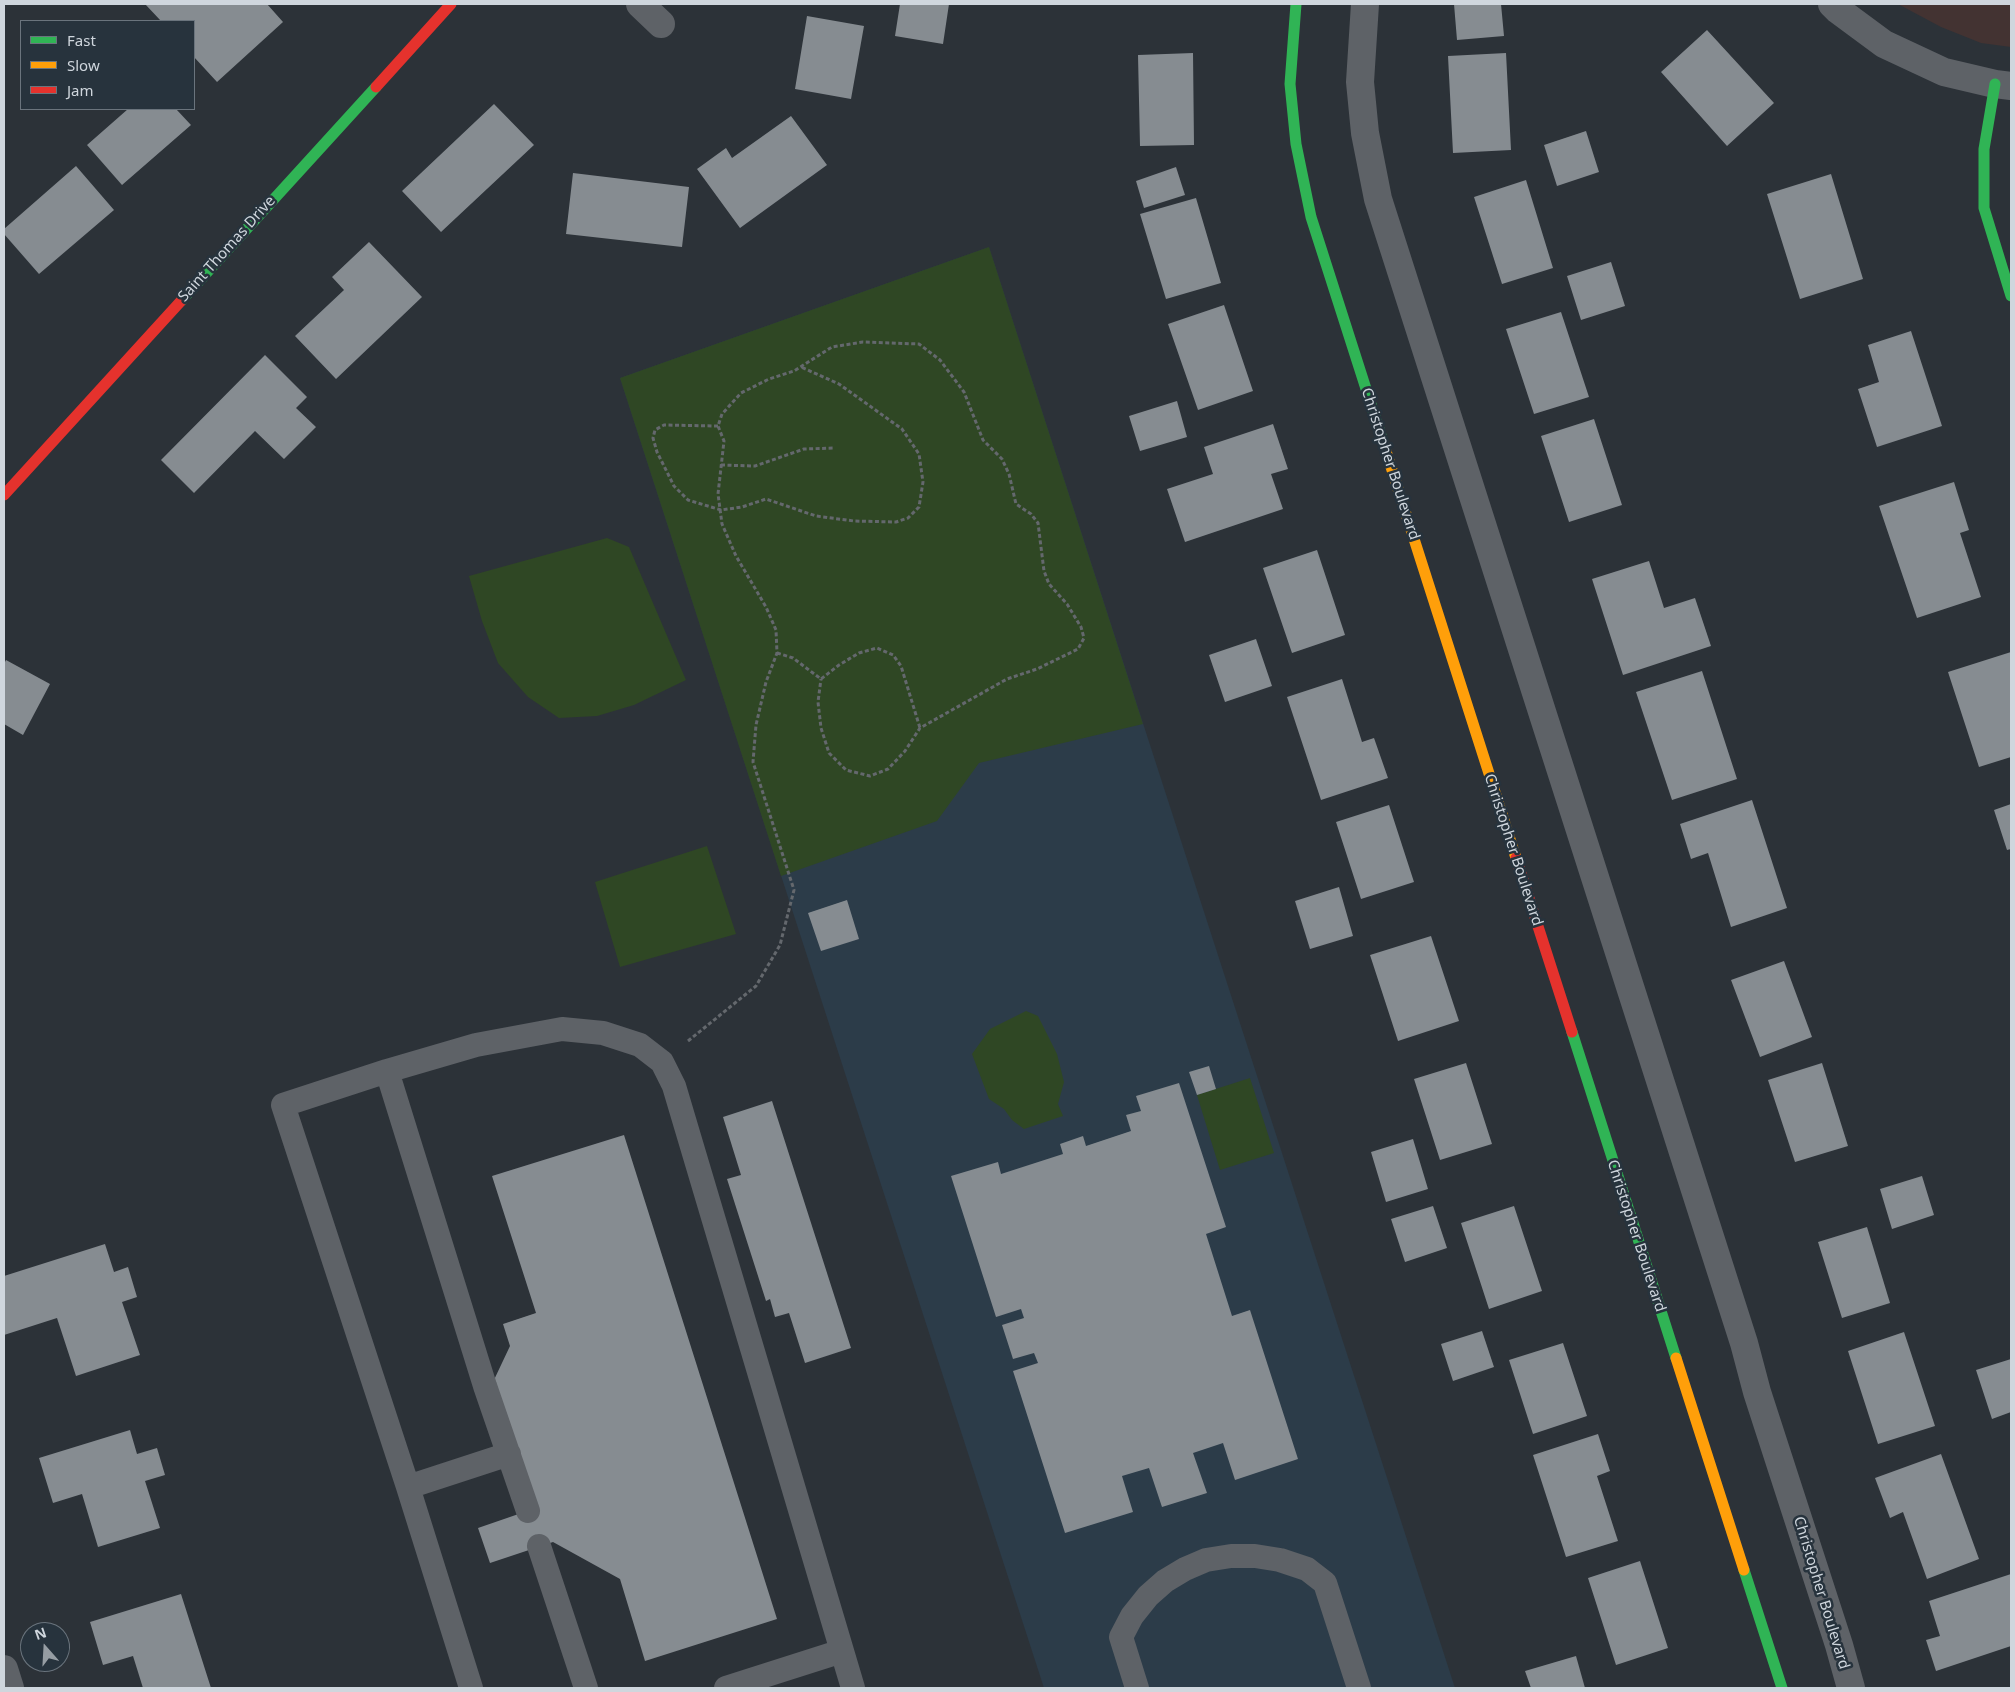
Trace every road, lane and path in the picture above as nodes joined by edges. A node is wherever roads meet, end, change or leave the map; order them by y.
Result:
1 (451, 4) edge
2 (640, 4) edge
3 (1296, 4) edge
4 (1365, 4) edge
5 (1832, 4) edge
6 (661, 24) dead end
7 (2003, 85) edge
8 (2011, 296) edge
9 (800, 367) junction
10 (718, 426) junction
11 (836, 448) dead end
12 (722, 465) junction
13 (4, 495) edge
14 (721, 510) junction
15 (777, 653) junction
16 (822, 679) junction
17 (920, 728) junction
18 (662, 1062) junction
19 (387, 1070) junction
20 (509, 1454) junction
21 (408, 1487) junction
22 (528, 1511) dead end
23 (539, 1546) dead end
24 (842, 1651) junction
25 (4, 1669) edge
26 (739, 1686) edge
27 (10, 1688) edge
28 (471, 1688) edge
29 (586, 1688) edge
30 (853, 1688) edge
31 (1136, 1688) edge
32 (1359, 1688) edge
33 (1782, 1688) edge
34 (1851, 1688) edge

1 - 13 street, Saint Thomas Drive
2 - 6 street
3 - 33 street, Christopher Boulevard
4 - 34 street, Christopher Boulevard
5 - 7 street
7 - 8 street
9 - 10 path
9 - 14 path
9 - 17 path
10 - 12 path
10 - 14 path
11 - 12 path
12 - 14 path
14 - 15 path
15 - 16 path
15 - 18 path
16 - 17 path
16 - 17 path
18 - 19 lane
18 - 24 lane
19 - 20 lane
19 - 21 lane
20 - 21 lane
20 - 22 lane
21 - 28 lane
23 - 29 lane
24 - 26 lane
24 - 30 lane
25 - 27 street
31 - 32 lane

